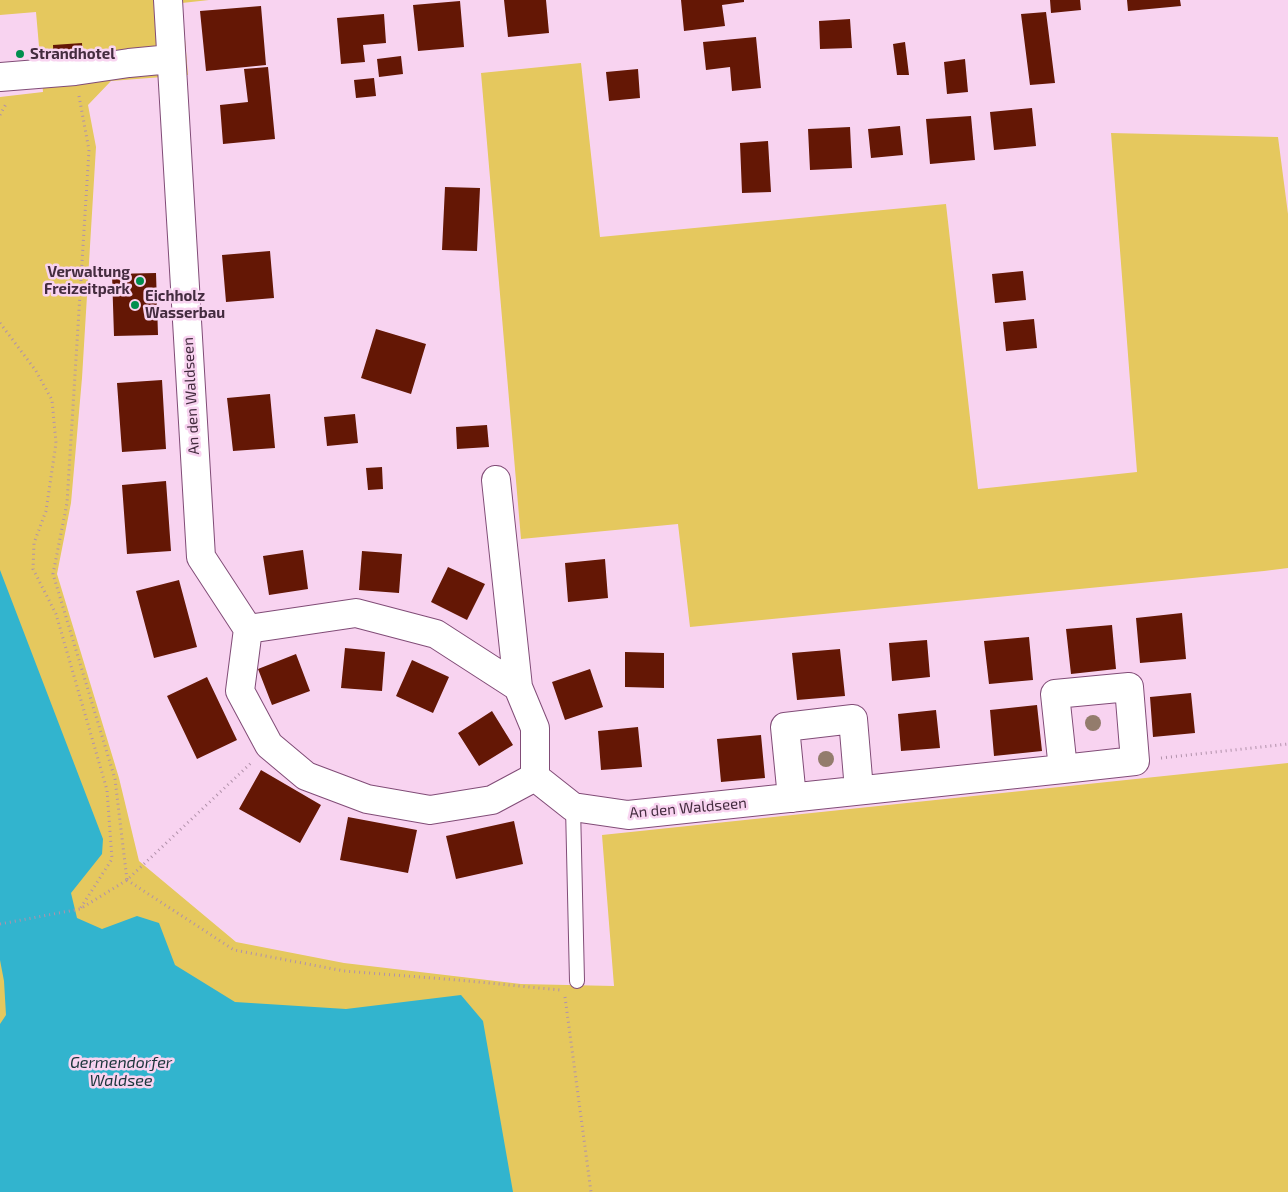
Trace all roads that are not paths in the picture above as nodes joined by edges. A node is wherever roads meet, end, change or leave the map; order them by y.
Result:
1 (168, 0) edge
2 (171, 59) junction
3 (0, 78) edge
4 (496, 480) dead end
5 (248, 629) junction
6 (518, 687) junction
7 (1063, 769) junction
8 (535, 777) junction
9 (859, 790) junction
10 (792, 798) junction
11 (573, 807) junction
12 (577, 981) dead end

1 - 2 street, An den Waldseen
2 - 3 street
2 - 5 street, An den Waldseen
4 - 6 street
5 - 6 street
5 - 8 street
6 - 8 street
7 - 7 street, An den Waldseen
7 - 9 street, An den Waldseen
8 - 11 street
9 - 10 street, An den Waldseen
9 - 10 street
10 - 11 street, An den Waldseen
11 - 12 lane

